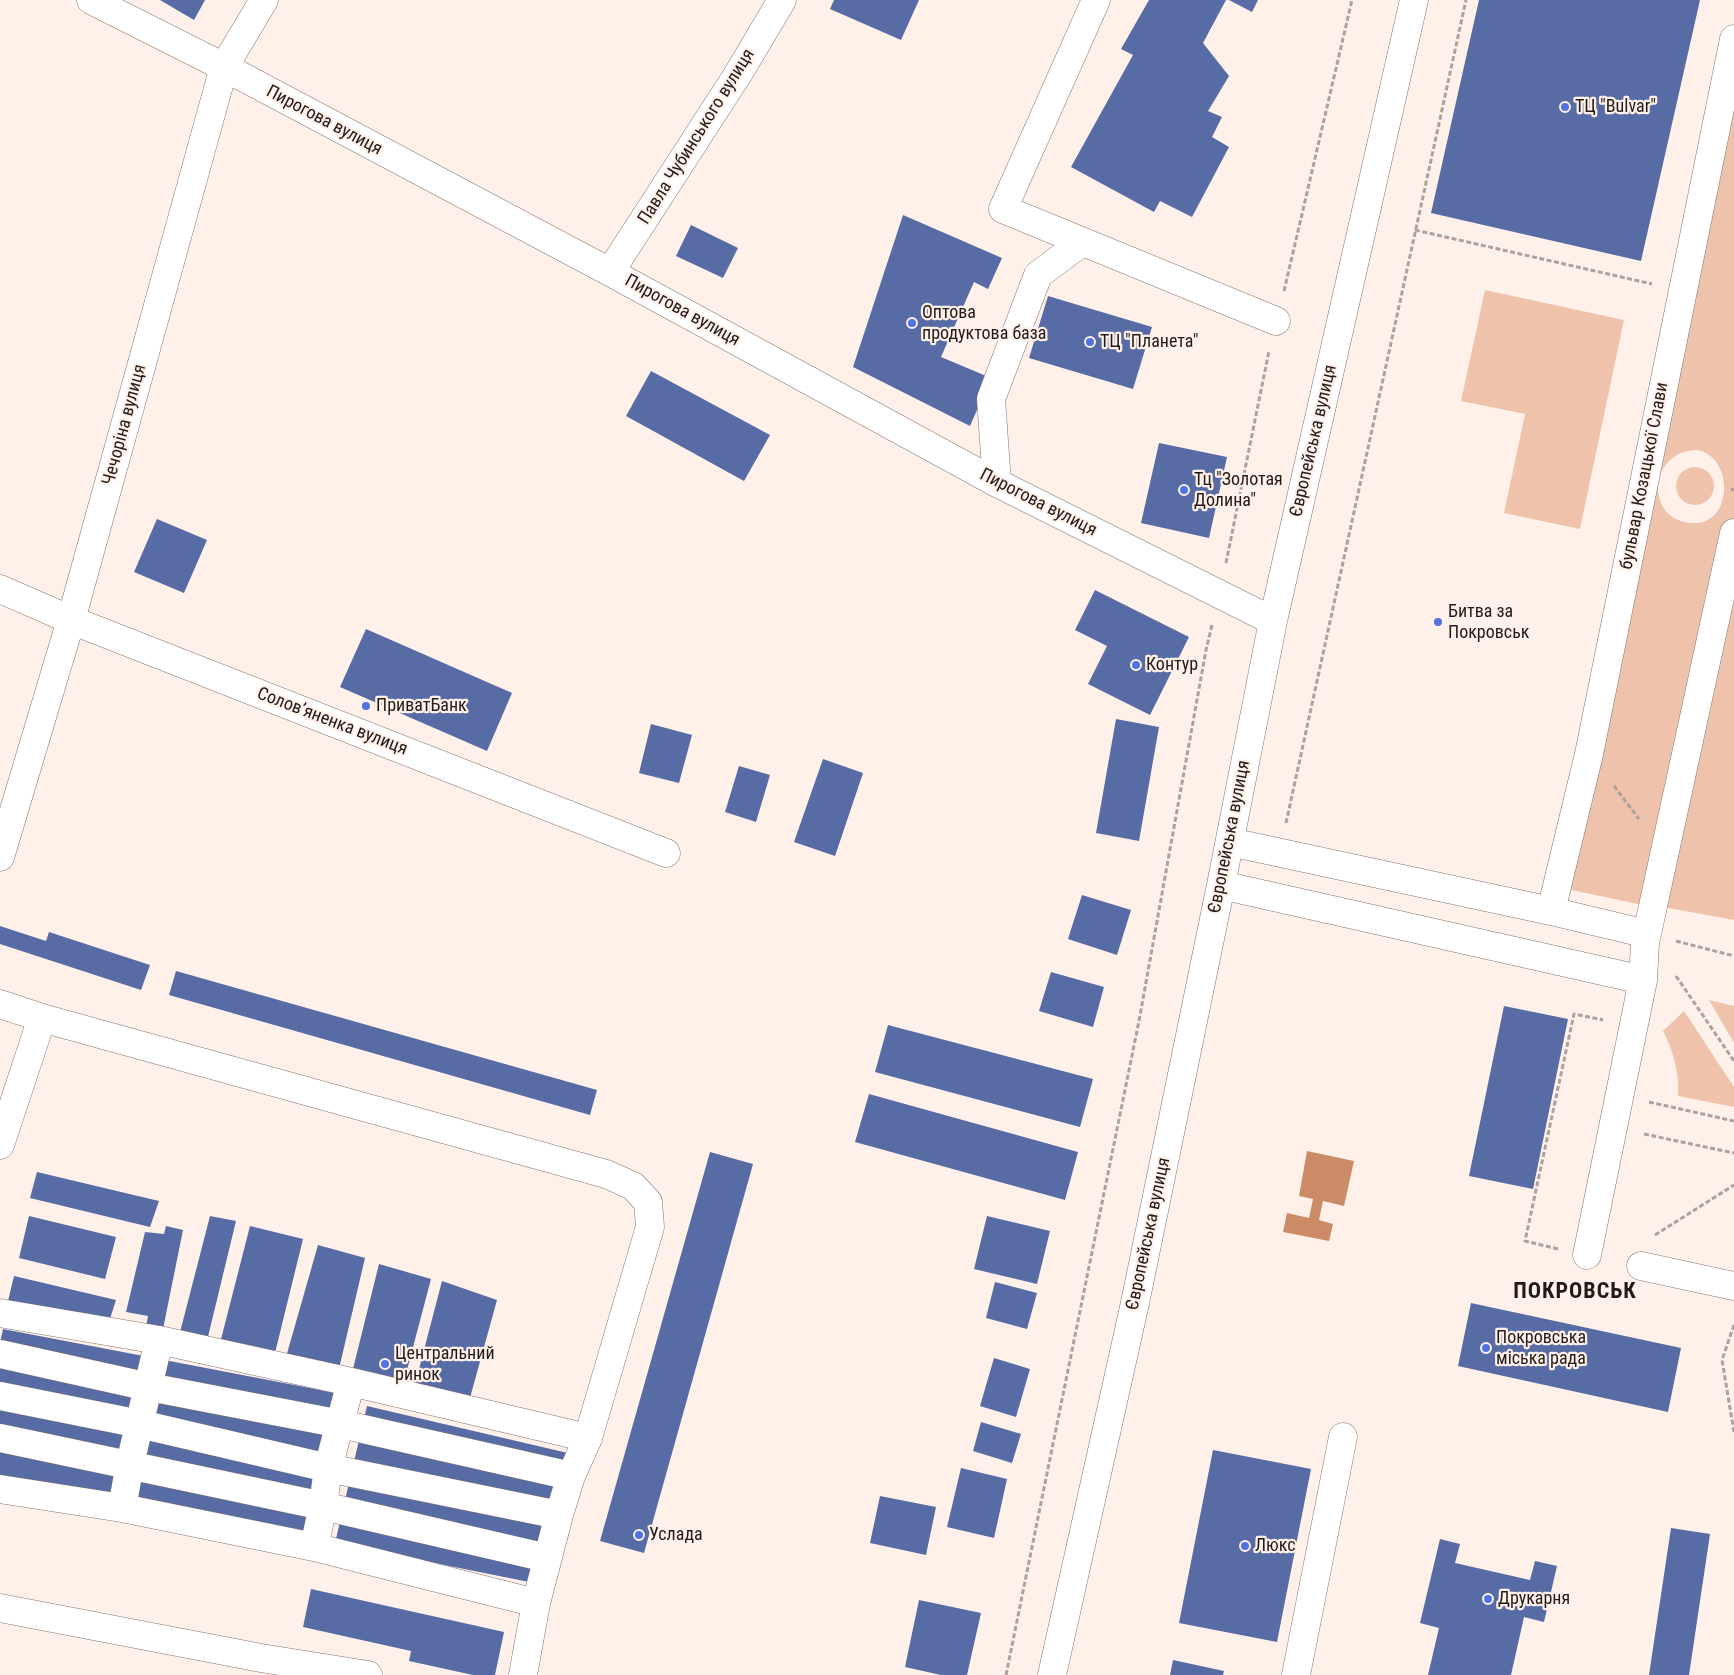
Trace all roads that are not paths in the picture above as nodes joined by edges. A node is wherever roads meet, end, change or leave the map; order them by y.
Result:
1 (91, 0) edge
2 (264, 0) edge
3 (782, 0) edge
4 (1096, 0) edge
5 (1414, 0) edge
6 (1734, 39) edge
7 (224, 67) junction
8 (1082, 242) junction
9 (610, 272) junction
10 (1276, 321) road end
11 (997, 483) junction
12 (1734, 532) edge
13 (0, 590) edge
14 (71, 620) junction
15 (1273, 620) junction
16 (1230, 842) junction
17 (666, 853) dead end
18 (0, 857) edge
19 (1221, 884) junction
20 (1551, 911) junction
21 (1648, 934) junction
22 (1643, 980) junction
23 (0, 1004) edge
24 (42, 1018) junction
25 (0, 1145) edge
26 (1587, 1255) road end
27 (1641, 1266) dead end
28 (1734, 1286) edge
29 (0, 1313) edge
30 (159, 1340) junction
31 (0, 1354) edge
32 (351, 1382) junction
33 (149, 1387) junction
34 (0, 1396) edge
35 (140, 1424) junction
36 (341, 1424) junction
37 (1343, 1437) dead end
38 (0, 1438) edge
39 (588, 1438) junction
40 (130, 1464) junction
41 (328, 1468) junction
42 (571, 1476) junction
43 (0, 1489) edge
44 (323, 1506) junction
45 (122, 1508) junction
46 (559, 1515) junction
47 (314, 1547) junction
48 (547, 1558) junction
49 (536, 1603) junction
50 (0, 1608) edge
51 (368, 1675) edge
52 (523, 1675) edge
53 (1052, 1675) edge
54 (1296, 1675) edge

1 - 7 street, Пирогова вулиця
2 - 7 street, Чечоріна вулиця
3 - 9 street, Павла Чубинського вулиця
4 - 8 street
5 - 15 street, Європейська вулиця
6 - 20 street, бульвар Козацької Слави
7 - 9 street, Пирогова вулиця
7 - 14 street, Чечоріна вулиця
8 - 10 street
8 - 11 street
9 - 11 street, Пирогова вулиця
11 - 15 street, Пирогова вулиця
12 - 21 street
13 - 14 street, Солов’яненка вулиця
14 - 17 street, Солов’яненка вулиця
14 - 18 street, Чечоріна вулиця
15 - 16 street, Європейська вулиця
16 - 19 street, Європейська вулиця
16 - 20 street
19 - 22 street
19 - 53 street, Європейська вулиця
20 - 21 street
21 - 22 street
22 - 26 street
23 - 24 street
24 - 25 street
24 - 39 street
27 - 28 street
29 - 30 street
30 - 32 street
30 - 33 street
31 - 33 street
32 - 36 street
32 - 39 street
33 - 35 street
33 - 36 street
34 - 35 street
35 - 40 street
35 - 41 street
36 - 41 street
36 - 42 street
37 - 54 street
38 - 40 street
39 - 42 street
40 - 44 street
40 - 45 street
41 - 44 street
41 - 46 street
42 - 46 street
43 - 45 street
44 - 47 street
44 - 48 street
45 - 47 street
46 - 48 street
47 - 49 street
48 - 49 street
49 - 52 street
50 - 51 street

